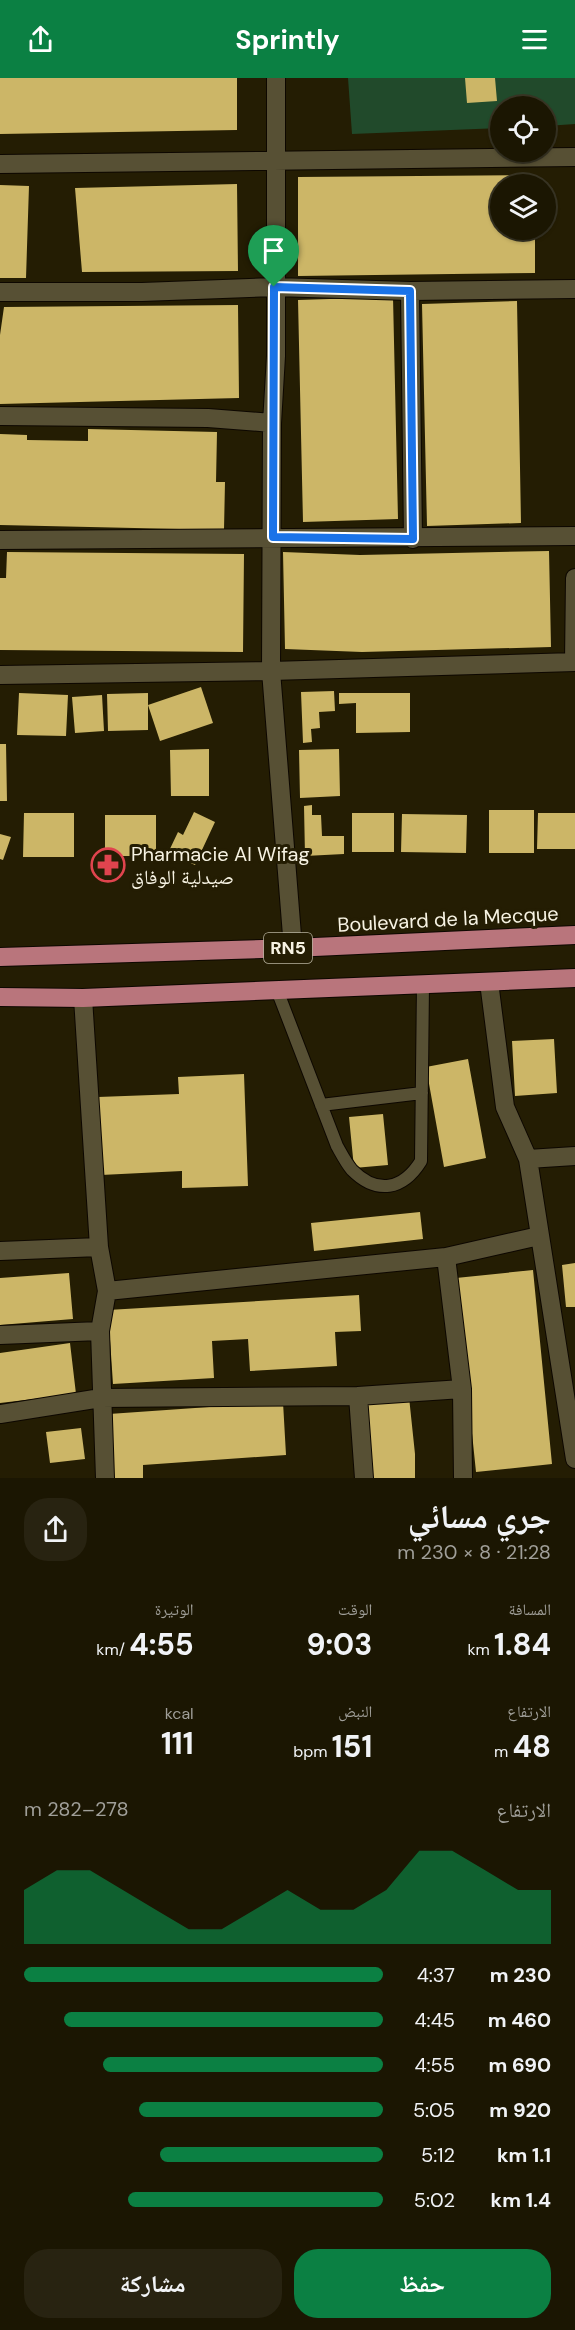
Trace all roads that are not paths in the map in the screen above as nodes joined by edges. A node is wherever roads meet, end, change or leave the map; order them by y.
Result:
1 (276, 78) edge
2 (575, 157) edge
3 (275, 159) junction
4 (0, 164) edge
5 (274, 287) junction
6 (575, 289) edge
7 (410, 291) junction
8 (0, 292) edge
9 (0, 416) edge
10 (272, 423) junction
11 (575, 536) edge
12 (273, 537) junction
13 (413, 539) junction
14 (0, 540) edge
15 (575, 578) edge
16 (574, 662) edge
17 (271, 671) junction
18 (0, 675) edge
19 (575, 935) edge
20 (293, 948) junction
21 (0, 957) edge
22 (575, 978) edge
23 (489, 982) junction
24 (423, 985) junction
25 (276, 990) junction
26 (0, 997) edge
27 (83, 998) junction
28 (422, 1093) junction
29 (321, 1105) junction
30 (575, 1156) edge
31 (528, 1159) junction
32 (538, 1236) junction
33 (99, 1247) junction
34 (0, 1251) edge
35 (446, 1257) junction
36 (107, 1292) junction
37 (100, 1331) junction
38 (0, 1335) edge
39 (462, 1389) junction
40 (358, 1396) junction
41 (101, 1398) junction
42 (0, 1414) edge
43 (575, 1459) edge
44 (105, 1478) edge
45 (364, 1478) edge
46 (463, 1478) edge

1 - 3 street
2 - 3 street
3 - 4 street
3 - 5 street
5 - 7 street
5 - 8 street
5 - 10 street
6 - 7 street
7 - 13 street
9 - 10 street
10 - 12 street
11 - 13 street
12 - 13 street
12 - 14 street
12 - 17 street
15 - 16 street
16 - 17 street
17 - 18 street
17 - 20 street
19 - 20 main road, Boulevard de la Mecque / RN5
20 - 21 main road, Boulevard de la Mecque / RN5
22 - 23 main road, RN5
23 - 24 main road, RN5
23 - 31 street
24 - 25 main road, RN5
24 - 28 lane
25 - 27 main road, RN5
25 - 29 lane
26 - 27 main road, RN5
27 - 33 street
28 - 29 lane
28 - 29 lane
30 - 31 street
31 - 32 street
32 - 35 street
32 - 43 street
33 - 34 street
33 - 36 street
35 - 36 street
35 - 39 street
36 - 37 street
37 - 38 street
37 - 41 street
39 - 40 street
39 - 46 street
40 - 41 street
40 - 45 street
41 - 42 street
41 - 44 street

